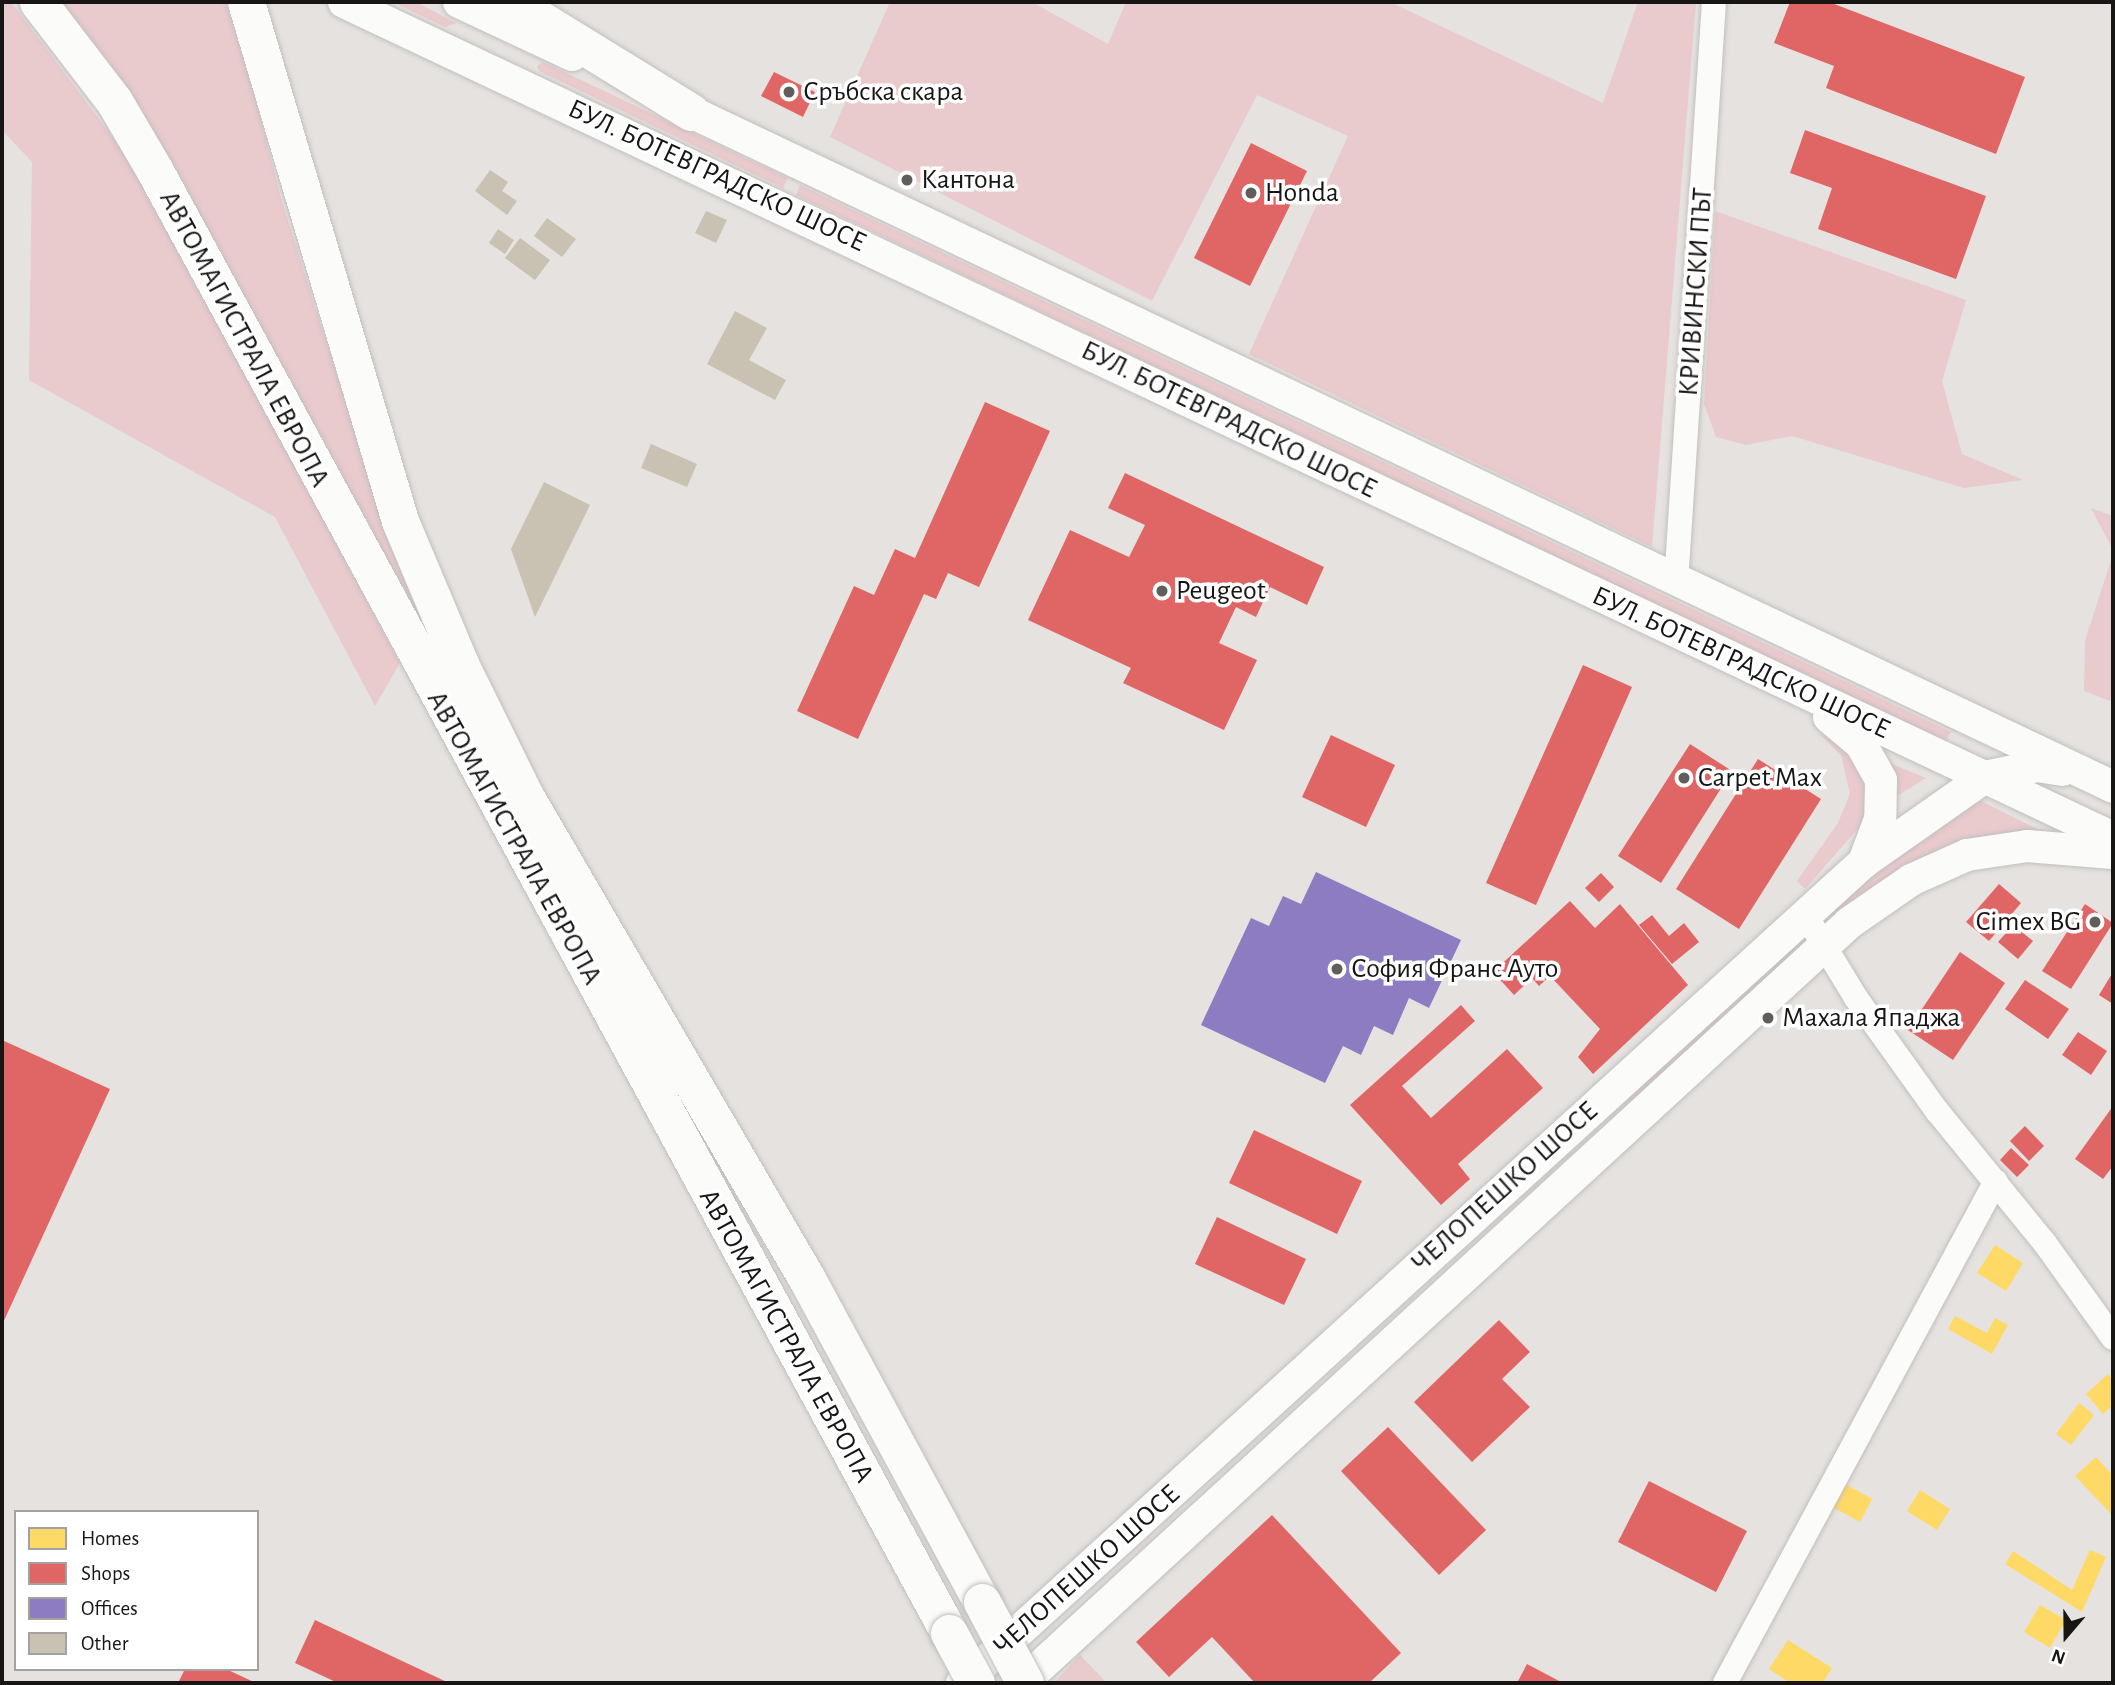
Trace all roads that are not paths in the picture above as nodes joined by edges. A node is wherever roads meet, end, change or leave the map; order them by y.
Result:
1 (38, 2) edge
2 (246, 2) edge
3 (269, 2) edge
4 (344, 2) edge
5 (459, 2) edge
6 (512, 2) edge
7 (1714, 2) edge
8 (278, 69) junction
9 (691, 112) junction
10 (1676, 583) junction
11 (1782, 683) junction
12 (1985, 777) junction
13 (2100, 780) edge
14 (2113, 838) edge
15 (2113, 853) edge
16 (1864, 862) junction
17 (1805, 914) junction
18 (1824, 946) junction
19 (1996, 1181) junction
20 (2113, 1338) edge
21 (962, 1683) edge
22 (976, 1683) edge
23 (1024, 1683) edge
24 (1725, 1683) edge

1 - 22 highway, АВТОМАГИСТРАЛА ЕВРОПА, bridge
2 - 8 highway
3 - 8 highway
4 - 11 main road, БУЛ. БОТЕВГРАДСКО ШОСЕ
5 - 9 main road, БУЛ. БОТЕВГРАДСКО ШОСЕ
6 - 9 highway
7 - 10 street, КРИВИНСКИ ПЪТ
8 - 23 highway, АВТОМАГИСТРАЛА ЕВРОПА, bridge
9 - 10 main road, БУЛ. БОТЕВГРАДСКО ШОСЕ
10 - 13 main road, БУЛ. БОТЕВГРАДСКО ШОСЕ
11 - 12 main road, БУЛ. БОТЕВГРАДСКО ШОСЕ
11 - 16 main road
12 - 13 main road, ЧЕЛОПЕШКО ШОСЕ
12 - 14 main road, БУЛ. БОТЕВГРАДСКО ШОСЕ
12 - 16 main road, ЧЕЛОПЕШКО ШОСЕ
15 - 18 main road, ЧЕЛОПЕШКО ШОСЕ
16 - 17 main road, ЧЕЛОПЕШКО ШОСЕ
17 - 18 street
17 - 21 main road, ЧЕЛОПЕШКО ШОСЕ
18 - 19 street
18 - 23 main road, ЧЕЛОПЕШКО ШОСЕ
19 - 20 street
19 - 24 street

